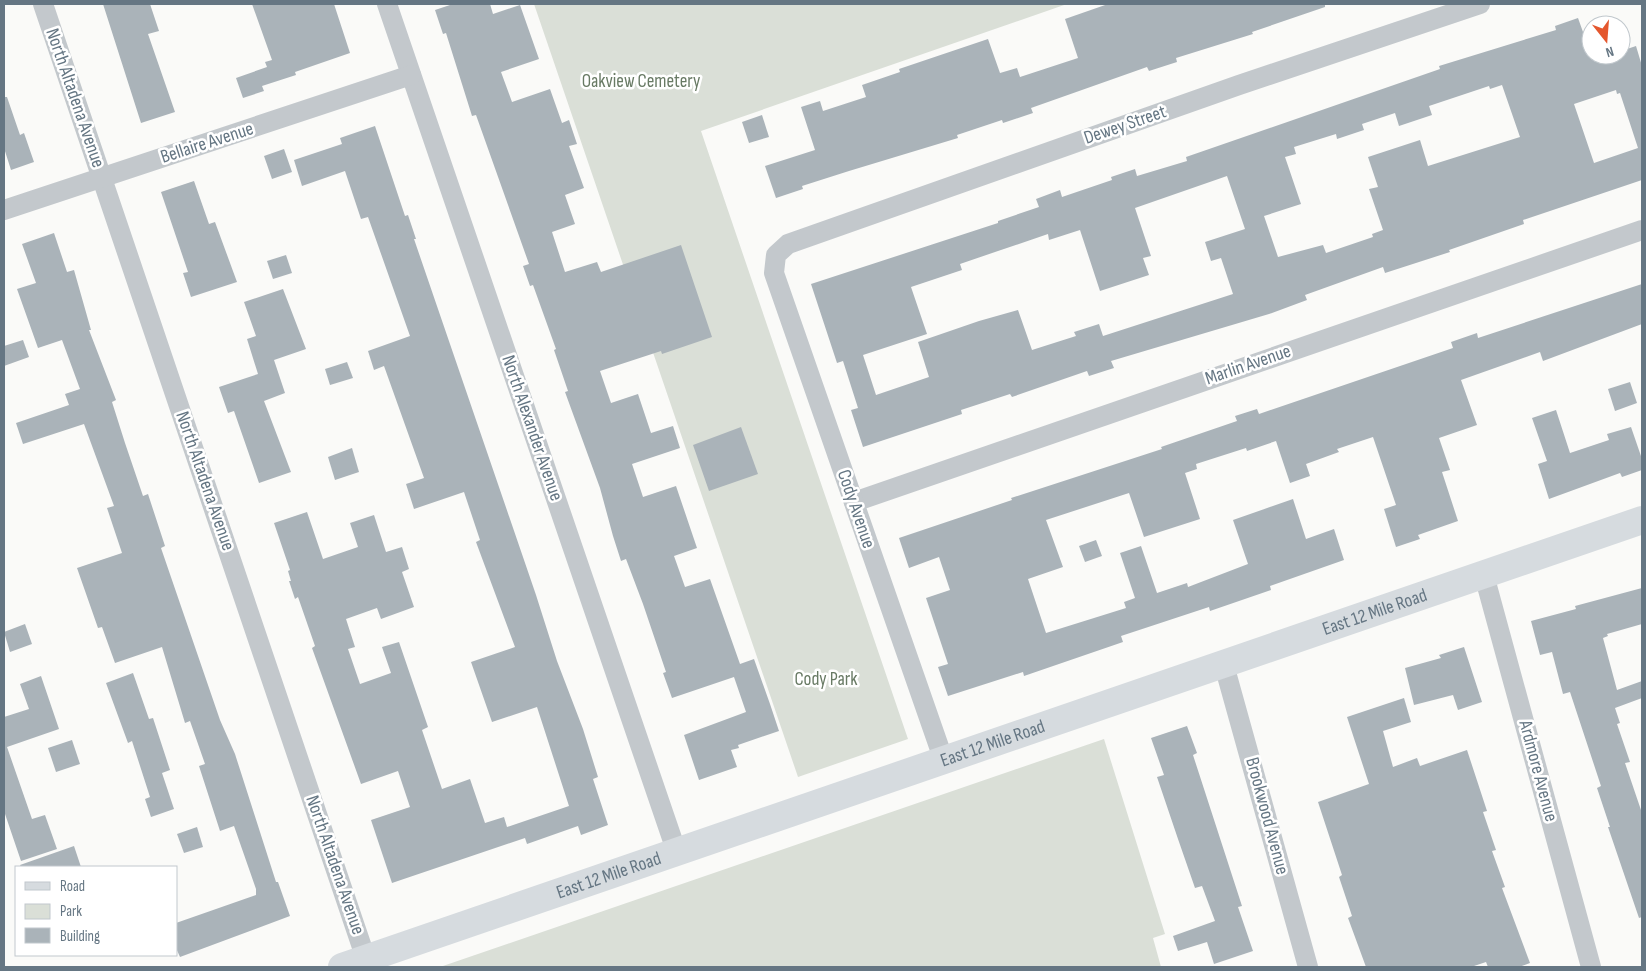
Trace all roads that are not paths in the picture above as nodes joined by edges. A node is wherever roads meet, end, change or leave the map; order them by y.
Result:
1 (43, 4) edge
2 (387, 4) edge
3 (1480, 4) edge
4 (411, 75) junction
5 (102, 178) junction
6 (4, 210) edge
7 (1642, 230) edge
8 (776, 256) joint
9 (854, 502) junction
10 (1642, 520) edge
11 (1484, 575) junction
12 (1224, 665) junction
13 (944, 761) junction
14 (677, 853) junction
15 (354, 963) edge
16 (1308, 967) edge
17 (1591, 967) edge

1 - 5 street, North Altadena Avenue
2 - 4 street, North Alexander Avenue
3 - 8 street, Dewey Street
4 - 5 street, Bellaire Avenue
4 - 14 street, North Alexander Avenue
5 - 6 street, Bellaire Avenue
5 - 15 street, North Altadena Avenue
7 - 9 street, Marlin Avenue
8 - 9 street, Cody Avenue
9 - 13 street, Cody Avenue
10 - 11 main road, East 12 Mile Road
11 - 12 main road, East 12 Mile Road
11 - 17 street, Ardmore Avenue
12 - 13 main road, East 12 Mile Road
12 - 16 street, Brookwood Avenue
13 - 14 main road, East 12 Mile Road
14 - 15 main road, East 12 Mile Road

